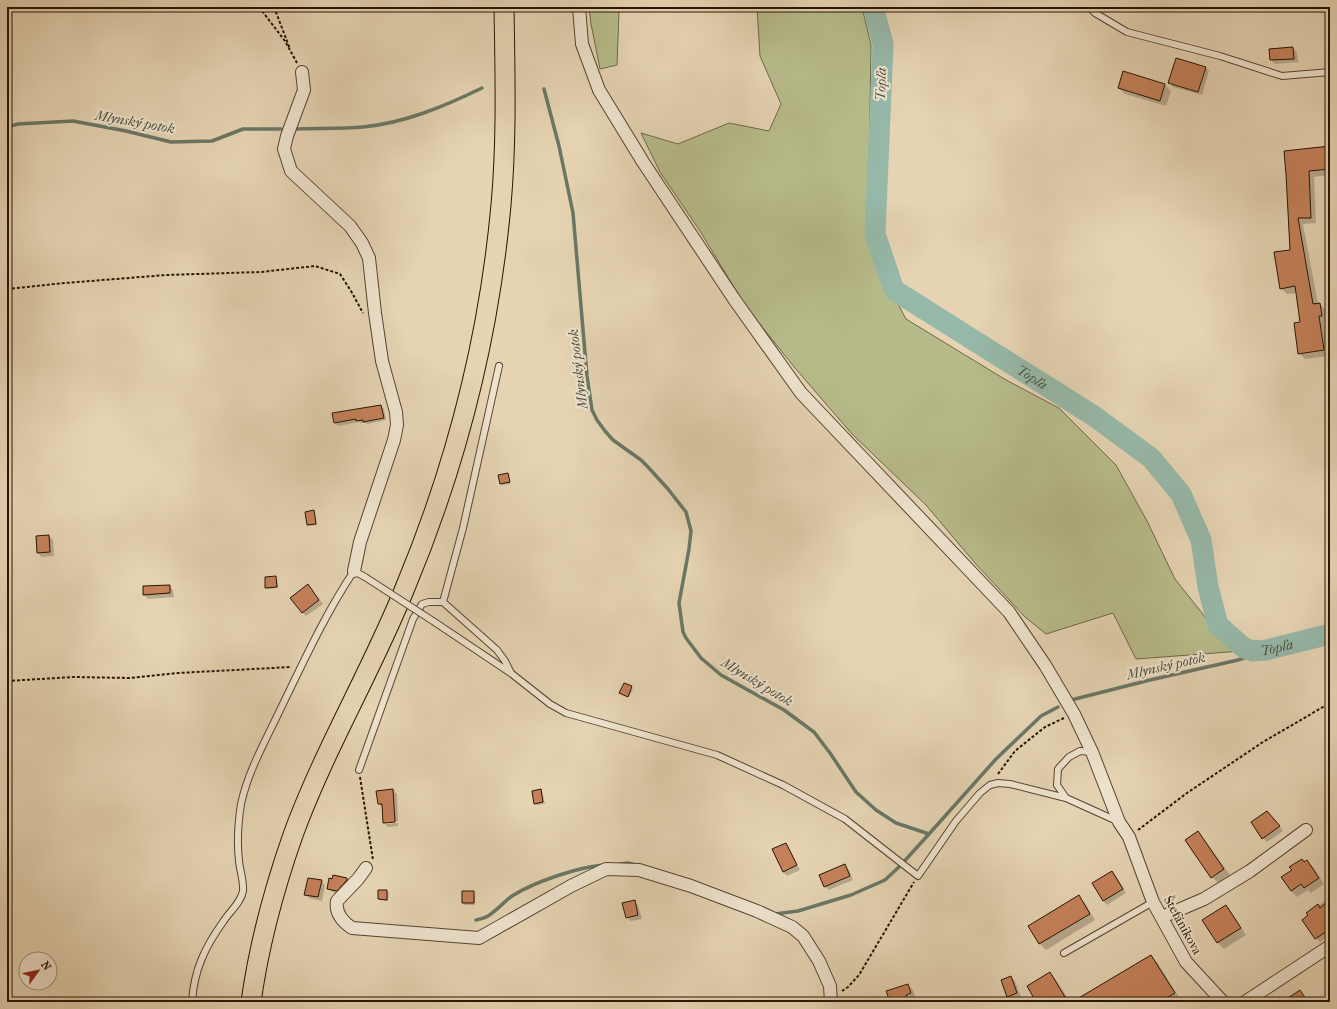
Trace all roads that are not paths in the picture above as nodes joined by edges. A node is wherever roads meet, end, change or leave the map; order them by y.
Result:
1 (504, 7) edge
2 (579, 7) edge
3 (1089, 7) edge
4 (302, 72) road end
5 (1330, 72) edge
6 (499, 366) dead end
7 (359, 574) junction
8 (443, 602) junction
9 (512, 674) junction
10 (1092, 752) junction
11 (359, 770) road end
12 (1066, 798) junction
13 (1119, 822) junction
14 (1306, 830) dead end
15 (366, 868) road end
16 (1153, 902) junction
17 (1162, 917) junction
18 (1330, 946) edge
19 (1064, 953) dead end
20 (831, 1000) edge
21 (192, 1002) edge
22 (250, 1002) edge
23 (1223, 1002) edge
24 (1245, 1002) edge

1 - 22 main road
2 - 10 street, Štefánikova
3 - 5 lane
4 - 7 street
6 - 8 lane
7 - 9 lane, bridge
7 - 21 lane
8 - 9 lane
8 - 11 lane
9 - 12 lane
10 - 12 lane
10 - 13 street, Štefánikova
12 - 13 lane
13 - 16 street, Štefánikova
14 - 17 street
15 - 20 street
16 - 17 street, Štefánikova
16 - 19 lane
17 - 23 street, Štefánikova
18 - 24 street

